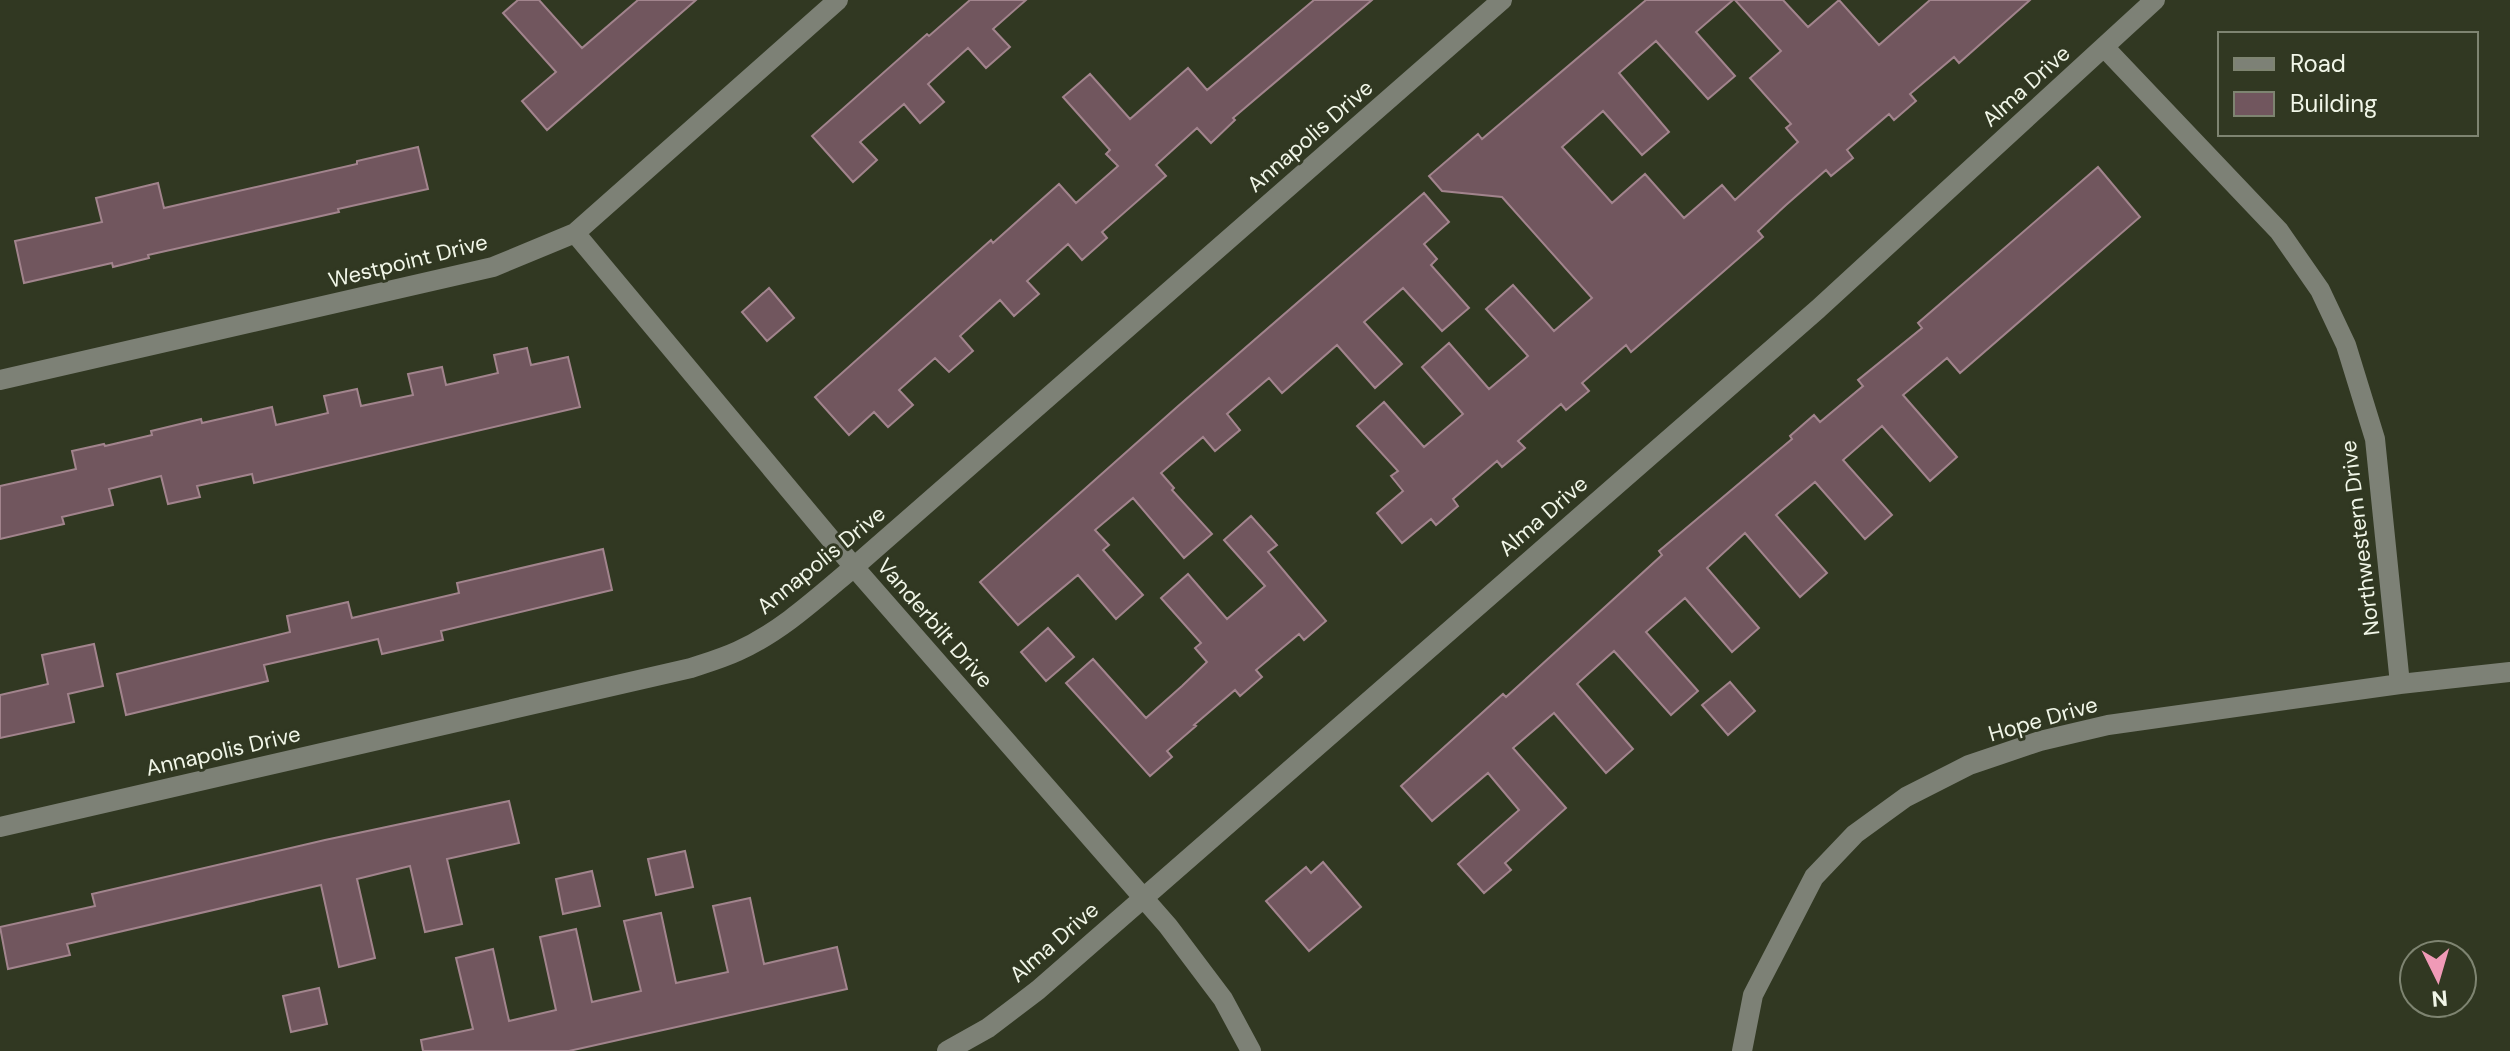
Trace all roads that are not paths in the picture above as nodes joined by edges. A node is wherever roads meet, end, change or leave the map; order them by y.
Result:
1 (838, 0) edge
2 (1502, 0) edge
3 (2155, 0) edge
4 (2104, 47) junction
5 (575, 233) junction
6 (0, 380) edge
7 (854, 567) junction
8 (2510, 672) edge
9 (2400, 684) junction
10 (0, 827) edge
11 (1143, 896) junction
12 (947, 1051) edge
13 (1251, 1051) edge
14 (1742, 1051) edge

1 - 5 street, Westpoint Drive
2 - 7 street, Annapolis Drive
3 - 4 street, Alma Drive
4 - 9 street, Northwestern Drive
4 - 11 street, Alma Drive
5 - 6 street, Westpoint Drive
5 - 7 street, Vanderbilt Drive
7 - 10 street, Annapolis Drive
7 - 11 street, Vanderbilt Drive
8 - 9 street, Hope Drive
9 - 14 street, Hope Drive
11 - 12 street, Alma Drive
11 - 13 street, Vanderbilt Drive

